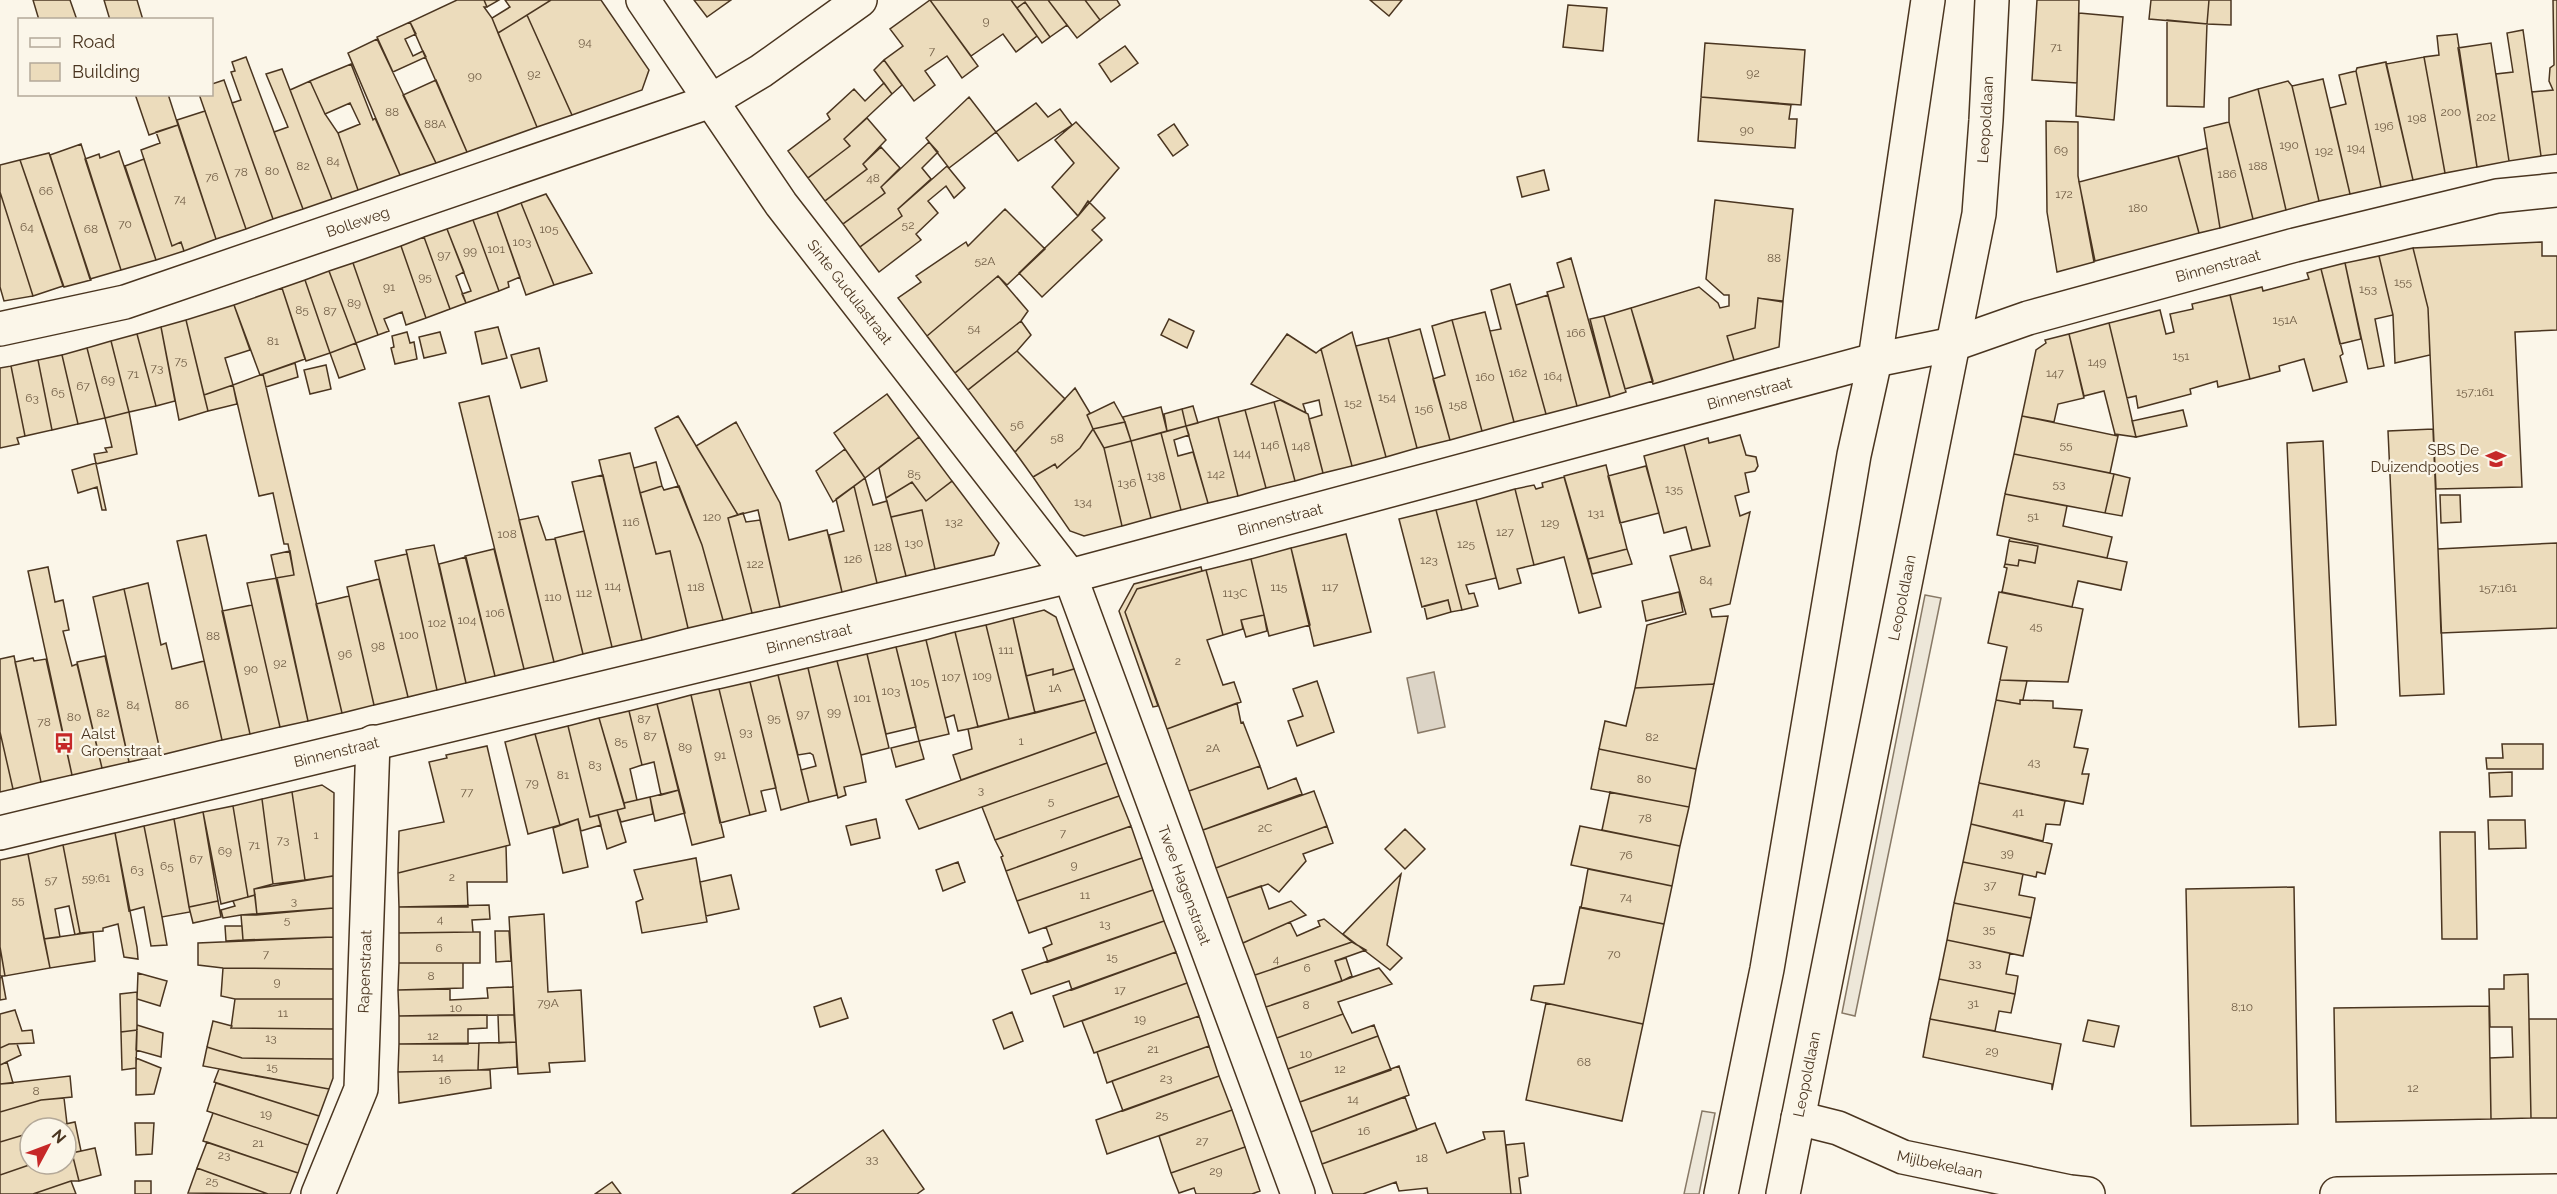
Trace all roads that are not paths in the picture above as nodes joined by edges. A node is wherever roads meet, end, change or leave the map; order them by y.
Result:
1 (643, 0) edge
2 (860, 0) edge
3 (1928, 0) edge
4 (1992, 0) edge
5 (711, 101) junction
6 (2557, 190) edge
7 (0, 329) edge
8 (1954, 344) junction
9 (1875, 360) junction
10 (1070, 576) junction
11 (373, 742) junction
12 (0, 833) edge
13 (1798, 1118) junction
14 (2557, 1191) edge
15 (318, 1194) edge
16 (1298, 1194) edge
17 (1721, 1194) edge
18 (1783, 1194) edge
19 (2088, 1194) edge
20 (2337, 1194) edge

1 - 5 street, Sinte Gudulastraat
2 - 5 street, Bolleweg
3 - 9 street
4 - 8 street, Leopoldlaan
5 - 7 street, Bolleweg
5 - 10 street, Sinte Gudulastraat
6 - 8 street, Binnenstraat
8 - 9 street, Binnenstraat
8 - 13 street, Leopoldlaan
9 - 10 street, Binnenstraat
9 - 17 street
10 - 11 street, Binnenstraat
10 - 16 street, Twee Hagenstraat
11 - 12 street, Binnenstraat
11 - 15 street, Rapenstraat
13 - 18 street, Leopoldlaan
13 - 19 street, Mijlbekelaan
14 - 20 street

